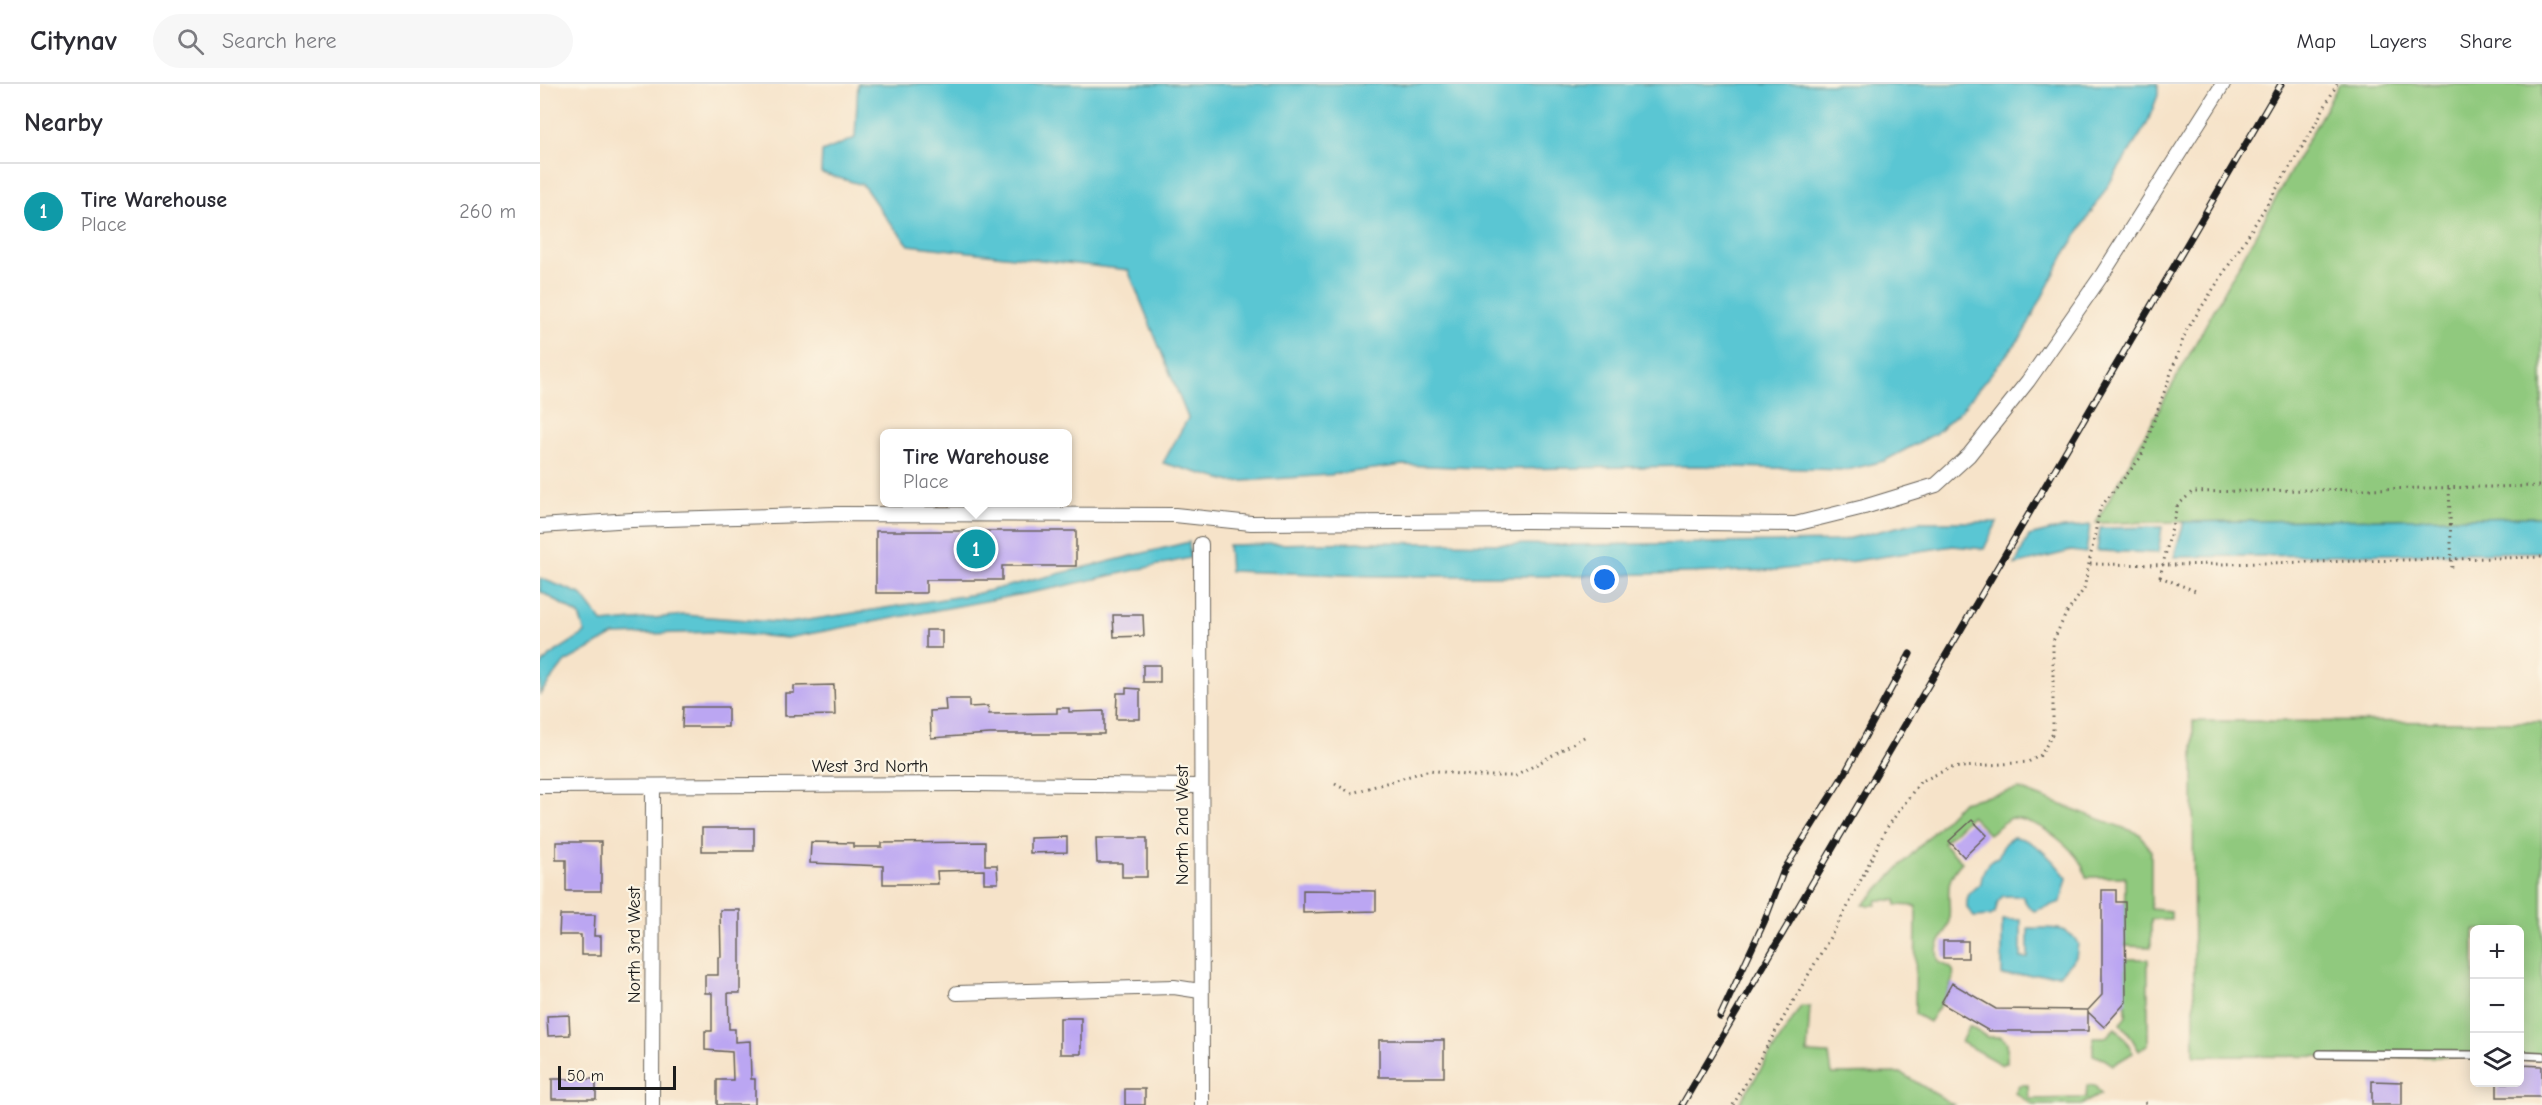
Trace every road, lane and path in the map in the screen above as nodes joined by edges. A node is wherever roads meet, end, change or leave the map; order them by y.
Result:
1 (2223, 84) edge
2 (2337, 84) edge
3 (2542, 486) edge
4 (2450, 488) junction
5 (540, 526) edge
6 (1201, 544) dead end
7 (2542, 557) edge
8 (2451, 559) junction
9 (2091, 563) junction
10 (2164, 563) junction
11 (2452, 571) dead end
12 (2198, 592) dead end
13 (1586, 736) dead end
14 (1335, 784) dead end
15 (540, 786) edge
16 (652, 786) junction
17 (1199, 786) junction
18 (1200, 991) junction
19 (957, 993) dead end
20 (2320, 1054) dead end
21 (2470, 1055) edge
22 (2524, 1056) edge
23 (2542, 1056) edge
24 (652, 1105) edge
25 (1202, 1105) edge
26 (1733, 1105) edge

1 - 5 street
2 - 9 path
3 - 4 path
4 - 8 path
4 - 10 path, bridge
6 - 17 street, North 2nd West
7 - 8 path
8 - 10 path
8 - 11 path
9 - 10 path
9 - 26 path
10 - 12 path, bridge
13 - 14 path
15 - 16 street, West 3rd North
16 - 17 street, West 3rd North
16 - 24 street, North 3rd West
17 - 18 street, North 2nd West
18 - 19 street
18 - 25 street, North 2nd West
20 - 21 lane
22 - 23 lane

